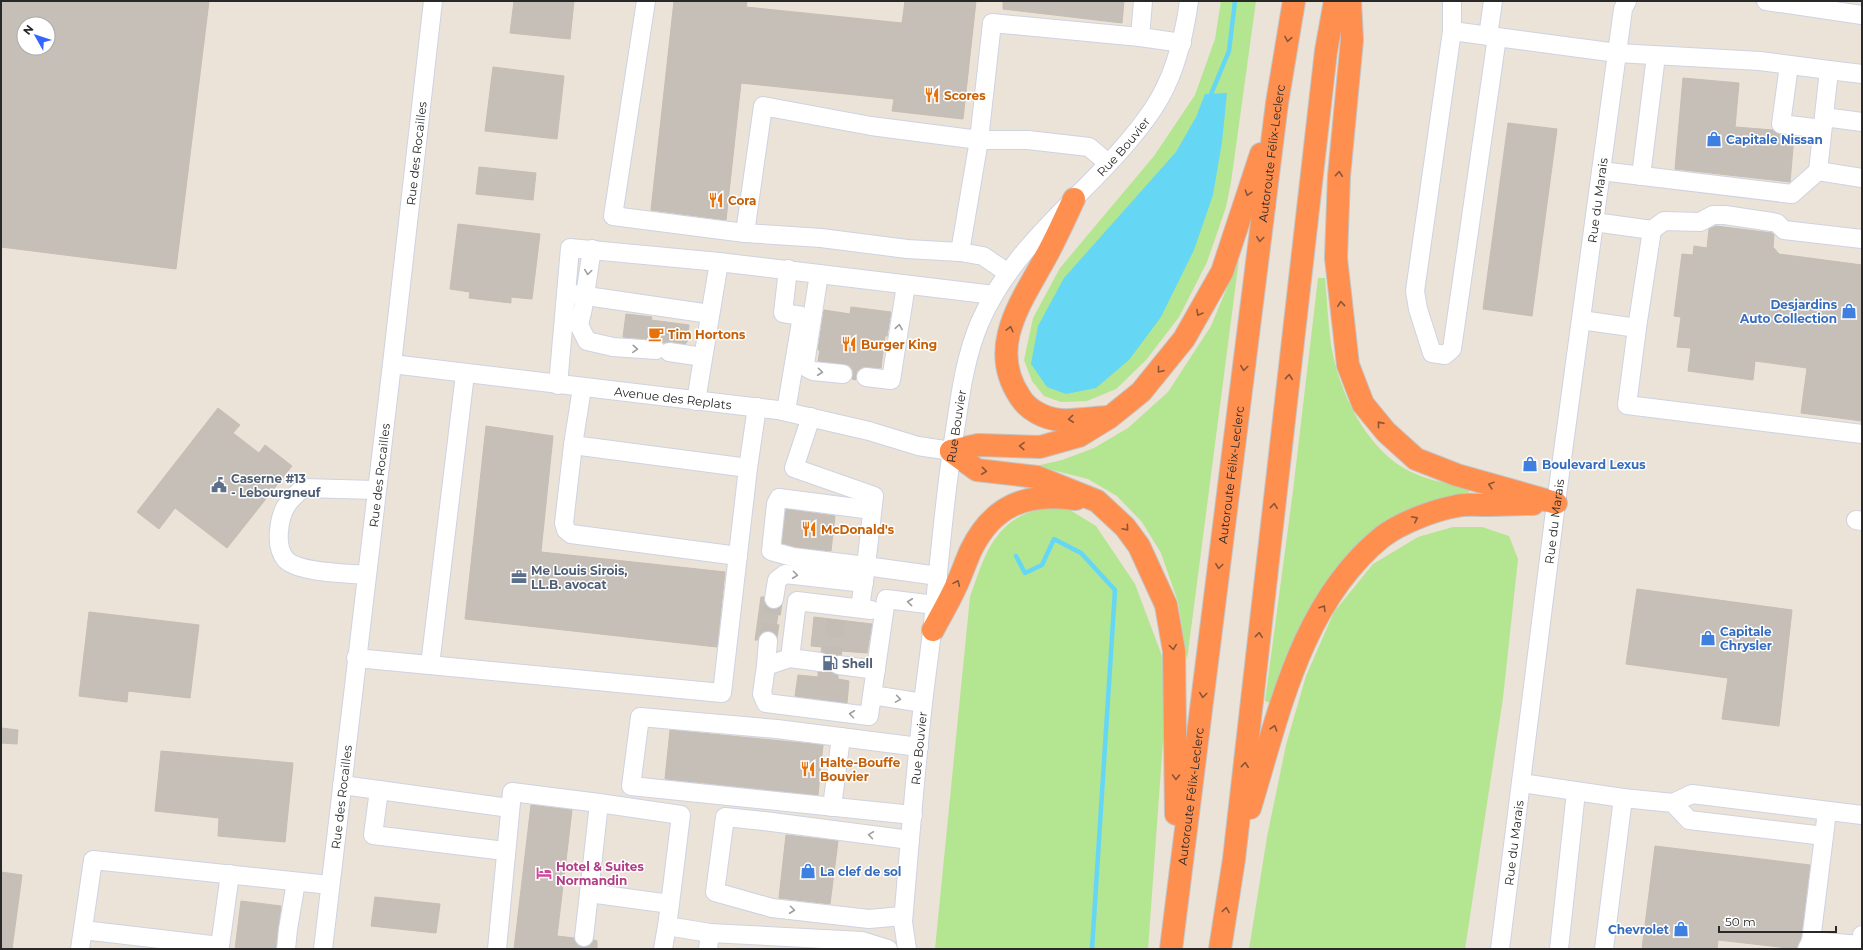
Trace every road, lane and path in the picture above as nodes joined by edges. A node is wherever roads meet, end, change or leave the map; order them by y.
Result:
1 (433, 1) edge
2 (646, 1) edge
3 (1143, 1) edge
4 (1190, 1) edge
5 (1294, 1) edge
6 (1335, 1) edge
7 (1350, 1) edge
8 (1452, 1) edge
9 (1493, 1) edge
10 (1627, 1) edge
11 (1766, 1) edge
12 (1862, 15) edge
13 (1452, 31) junction
14 (1492, 36) junction
15 (1140, 37) junction
16 (1182, 43) junction
17 (1617, 53) junction
18 (1656, 56) junction
19 (1789, 65) junction
20 (1829, 70) junction
21 (1862, 74) edge
22 (1277, 103) junction
23 (1862, 122) edge
24 (1823, 123) junction
25 (979, 140) junction
26 (1108, 163) junction
27 (1601, 171) junction
28 (1818, 172) junction
29 (1641, 176) junction
30 (1862, 178) edge
31 (1074, 199) junction
32 (1594, 222) junction
33 (1652, 230) junction
34 (745, 233) junction
35 (1862, 239) edge
36 (592, 250) junction
37 (960, 252) junction
38 (719, 262) junction
39 (788, 269) junction
40 (1008, 273) junction
41 (819, 274) junction
42 (906, 285) junction
43 (565, 293) junction
44 (994, 295) junction
45 (584, 302) junction
46 (710, 314) junction
47 (1581, 320) junction
48 (1637, 328) junction
49 (703, 357) junction
50 (392, 364) junction
51 (465, 374) junction
52 (843, 374) dead end
53 (866, 377) dead end
54 (558, 385) junction
55 (582, 388) junction
56 (696, 401) junction
57 (758, 407) junction
58 (786, 411) junction
59 (811, 417) junction
60 (1110, 417) junction
61 (1862, 434) edge
62 (573, 445) junction
63 (951, 451) junction
64 (748, 468) junction
65 (376, 490) junction
66 (1097, 502) junction
67 (1556, 503) junction
68 (872, 510) junction
69 (738, 556) junction
70 (366, 575) junction
71 (865, 575) junction
72 (938, 576) junction
73 (774, 599) tunnel mouth
74 (885, 605) junction
75 (935, 605) junction
76 (860, 608) junction
77 (933, 630) junction
78 (768, 641) tunnel mouth
79 (356, 658) junction
80 (790, 658) junction
81 (820, 662) dead end
82 (430, 665) junction
83 (839, 665) dead end
84 (766, 666) junction
85 (876, 670) junction
86 (872, 695) junction
87 (923, 703) junction
88 (841, 737) junction
89 (919, 747) junction
90 (1521, 783) junction
91 (342, 785) junction
92 (379, 790) junction
93 (1576, 792) junction
94 (1623, 798) junction
95 (599, 803) junction
96 (1673, 803) junction
97 (832, 807) junction
98 (510, 808) junction
99 (1827, 810) junction
100 (1862, 815) edge
101 (913, 816) junction
102 (1824, 836) junction
103 (910, 840) junction
104 (505, 851) junction
105 (1234, 859) junction
106 (230, 874) junction
107 (296, 882) junction
108 (330, 885) junction
109 (589, 893) junction
110 (670, 904) junction
111 (903, 919) junction
112 (1175, 921) junction
113 (666, 926) junction
114 (83, 930) junction
115 (1862, 935) edge
116 (584, 937) dead end
117 (709, 941) edge
118 (1809, 945) edge
119 (80, 949) edge
120 (286, 949) edge
121 (323, 949) edge
122 (497, 949) edge
123 (663, 949) edge
124 (889, 949) edge
125 (907, 949) edge
126 (1171, 949) edge
127 (1220, 949) edge
128 (1500, 949) edge
129 (1559, 949) edge
130 (1604, 949) edge

1 - 50 street, Rue des Rocailles
2 - 34 street
3 - 15 street
4 - 16 street, Rue Bouvier
5 -> 22 highway, Autoroute Félix-Leclerc
105 -> 6 highway
67 -> 7 highway
8 - 13 street
9 - 14 street
10 - 17 street, Rue du Marais
11 - 12 street
13 - 14 street
13 - 14 street
14 - 17 street
15 - 16 street
15 - 25 street
16 - 26 street, Rue Bouvier
17 - 18 street
17 - 27 street, Rue du Marais
18 - 19 street
18 - 29 street
19 - 20 street
19 - 24 street
20 - 21 street
20 - 24 street
22 -> 60 highway
22 -> 112 highway, Autoroute Félix-Leclerc
23 - 24 street
24 - 28 street
25 - 26 street
25 - 34 street
25 - 37 street
26 - 31 street, Rue Bouvier
27 - 29 street
27 - 32 street, Rue du Marais
28 - 29 street
28 - 30 street
31 - 40 street, Rue Bouvier
60 -> 31 highway
32 - 33 street
32 - 47 street, Rue du Marais
33 - 35 street
33 - 48 street
34 - 37 street
36 - 38 street
36 - 43 street
36 -> 45 street
37 - 40 street
38 - 39 street
38 - 46 street
39 - 41 street
39 - 58 street
40 - 44 street, Rue Bouvier
41 - 42 street
41 -> 52 street
42 - 44 street
53 -> 42 street
43 - 45 street
43 - 54 street
44 - 63 street, Rue Bouvier
45 - 46 street
45 -> 49 street
46 - 49 street
47 - 48 street
47 - 67 street, Rue du Marais
48 - 61 street
49 - 56 street
50 - 51 street, Avenue des Replats
50 - 65 street, Rue des Rocailles
51 - 54 street, Avenue des Replats
51 - 82 street
54 - 55 street, Avenue des Replats
55 - 56 street, Avenue des Replats
55 - 62 street
56 - 57 street, Avenue des Replats
57 - 58 street, Avenue des Replats
57 - 64 street
58 - 59 street, Avenue des Replats
59 - 63 street, Avenue des Replats
59 - 68 street
60 -> 63 highway
62 - 64 street
62 - 69 street
63 -> 66 highway
63 - 72 street, Rue Bouvier
64 - 69 street
65 - 70 street, Rue des Rocailles
65 - 70 street
77 -> 66 highway
66 -> 112 highway
67 - 90 street, Rue du Marais
105 -> 67 highway
68 - 71 street
68 - 71 street
69 - 82 street
70 - 79 street, Rue des Rocailles
71 - 72 street
73 -> 71 street
71 - 76 street
72 - 75 street, Rue Bouvier
75 -> 74 street
74 - 76 street
74 - 85 street
75 - 77 street, Rue Bouvier
76 - 80 street
77 - 87 street, Rue Bouvier
78 - 84 street
79 - 82 street
79 - 91 street, Rue des Rocailles
80 - 81 street
80 - 84 street
83 - 85 street
86 -> 84 street
85 - 86 street
86 -> 87 street
87 - 89 street, Rue Bouvier
88 - 89 street
88 - 97 street
88 - 97 street
89 - 101 street, Rue Bouvier
90 - 93 street
90 - 128 street, Rue du Marais
91 - 92 street
91 - 108 street, Rue des Rocailles
92 - 98 street
92 - 104 street
93 - 94 street
93 - 129 street
94 - 96 street
94 - 130 street
95 - 98 street
95 - 109 street
95 - 110 street
96 - 99 street
96 - 102 street
97 - 101 street
98 - 104 street
99 - 100 street
99 - 102 street
101 - 103 street, Rue Bouvier
102 - 118 street
103 - 111 street, Rue Bouvier
103 -> 111 street
104 - 122 street
127 -> 105 highway
106 - 107 street
106 - 114 street
106 - 114 street
107 - 108 street
107 - 120 street
108 - 121 street, Rue des Rocailles
109 - 110 street
109 - 116 street
110 - 113 street
111 - 124 street, Rue Bouvier
111 - 125 street, Rue Bouvier
112 - 126 highway, Autoroute Félix-Leclerc
113 - 117 street
113 - 123 street
114 - 119 street
115 - 118 street
117 - 124 street

